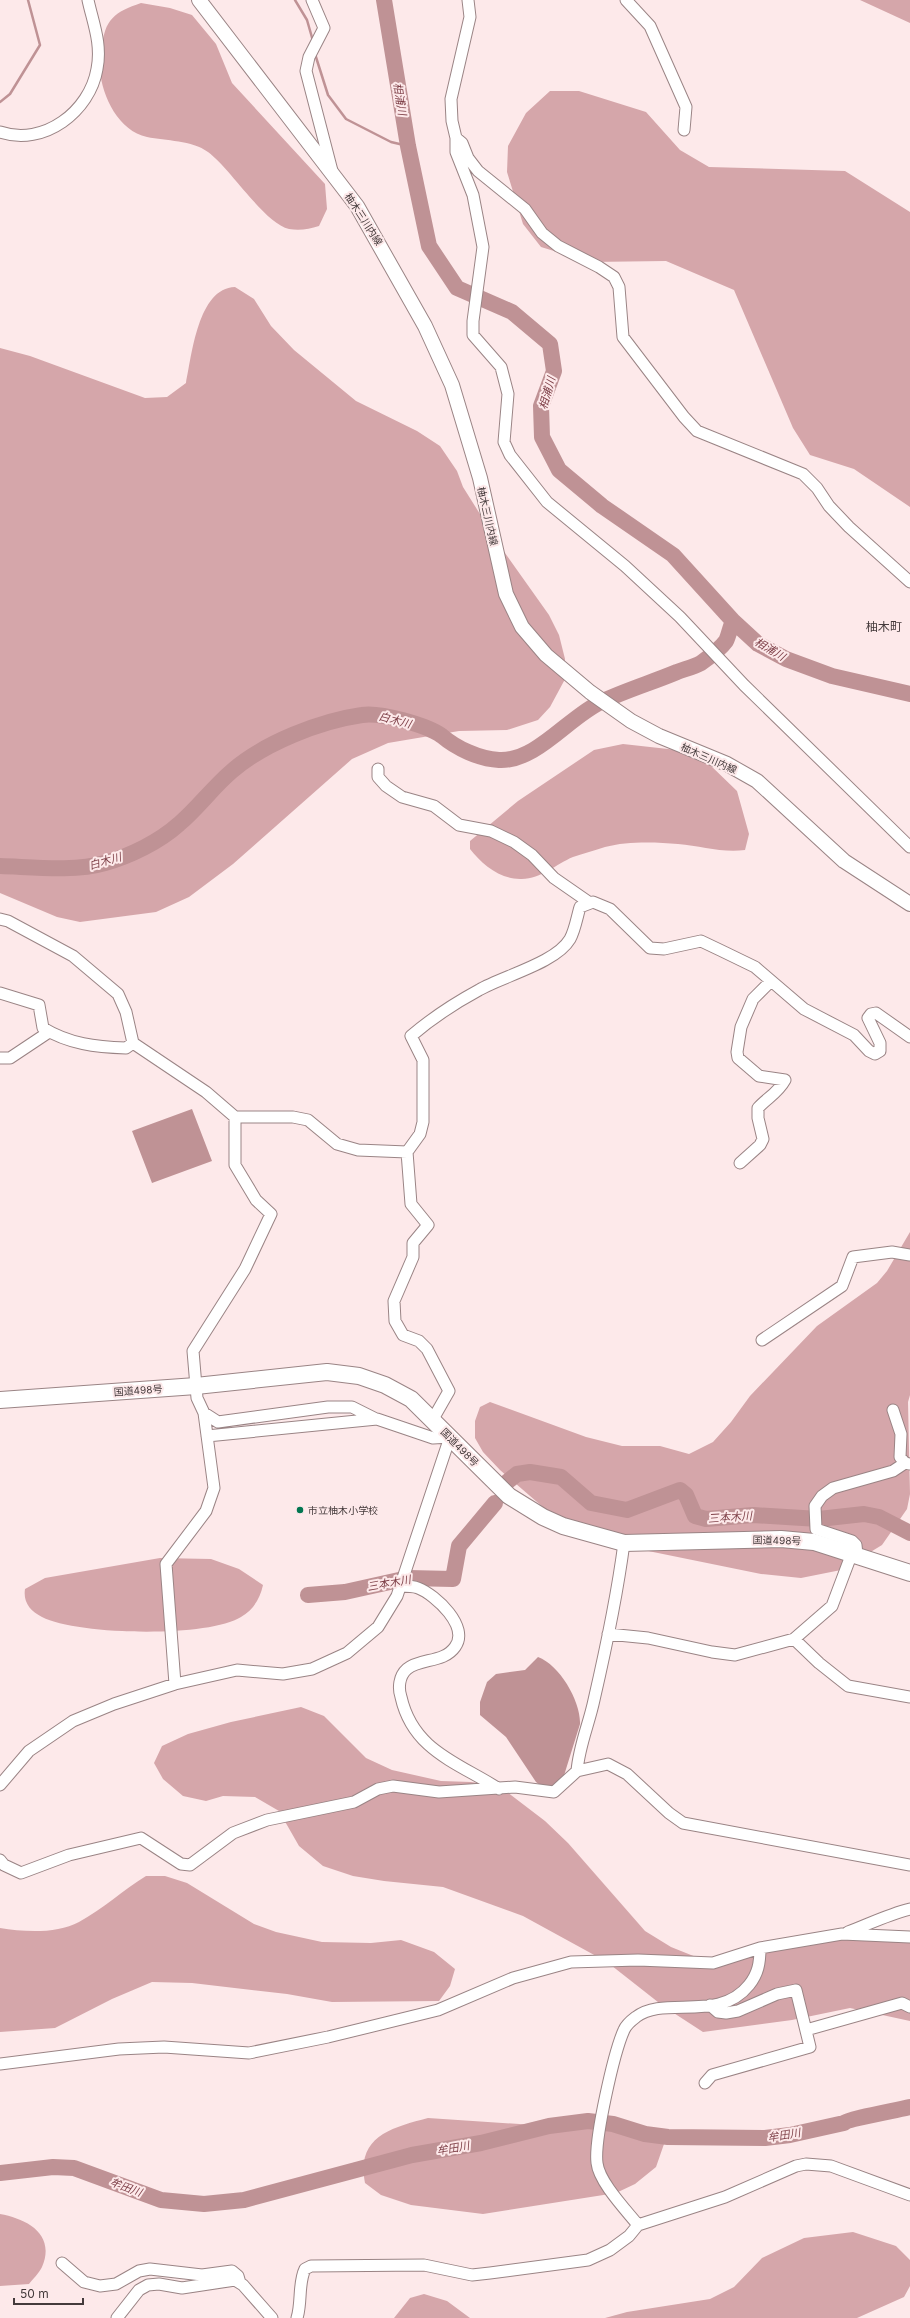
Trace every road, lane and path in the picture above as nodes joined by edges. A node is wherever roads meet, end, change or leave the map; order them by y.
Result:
1 (88, 0) edge
2 (199, 0) edge
3 (312, 0) edge
4 (468, 0) edge
5 (626, 0) edge
6 (684, 130) dead end
7 (0, 132) edge
8 (456, 138) junction
9 (332, 173) junction
10 (910, 582) edge
11 (378, 769) dead end
12 (910, 847) edge
13 (590, 903) junction
14 (910, 904) edge
15 (0, 919) edge
16 (771, 981) junction
17 (0, 993) edge
18 (49, 1032) junction
19 (910, 1036) edge
20 (133, 1042) junction
21 (0, 1058) edge
22 (235, 1117) junction
23 (407, 1152) junction
24 (740, 1163) dead end
25 (910, 1255) edge
26 (762, 1340) dead end
27 (196, 1386) junction
28 (0, 1400) edge
29 (893, 1410) dead end
30 (204, 1412) junction
31 (377, 1419) junction
32 (433, 1419) junction
33 (206, 1436) junction
34 (450, 1437) junction
35 (907, 1464) edge
36 (624, 1543) junction
37 (855, 1553) junction
38 (910, 1573) edge
39 (400, 1586) junction
40 (608, 1634) junction
41 (794, 1639) junction
42 (175, 1684) junction
43 (910, 1697) edge
44 (576, 1771) junction
45 (0, 1785) edge
46 (499, 1788) junction
47 (0, 1860) edge
48 (910, 1865) edge
49 (910, 1908) edge
50 (842, 1934) junction
51 (910, 1937) edge
52 (760, 1948) junction
53 (710, 2005) junction
54 (910, 2007) edge
55 (806, 2030) junction
56 (0, 2064) edge
57 (705, 2083) dead end
58 (910, 2195) edge
59 (638, 2225) junction
60 (62, 2263) dead end
61 (240, 2283) junction
62 (117, 2318) edge
63 (272, 2318) edge
64 (297, 2318) edge

1 - 7 street
2 - 9 main road, 柚木三川内線
3 - 9 street
4 - 8 street
5 - 6 street
8 - 10 street
8 - 12 street
9 - 14 main road, 柚木三川内線
11 - 13 street
13 - 16 street
13 - 23 street
15 - 20 street
16 - 19 street
16 - 24 street
17 - 18 street
18 - 20 street
18 - 21 street
20 - 22 street
22 - 23 street
22 - 27 street
23 - 32 street
25 - 26 street
27 - 28 highway, 国道498号
27 - 30 street
27 - 32 highway, 国道498号
29 - 35 street
30 - 31 street
30 - 33 street
31 - 33 street
31 - 34 street
32 - 34 highway, 国道498号
33 - 42 street
34 - 36 highway, 国道498号
34 - 39 street
35 - 37 street
36 - 37 highway, 国道498号
36 - 40 street
37 - 38 highway, 国道498号
37 - 41 street
39 - 42 street
39 - 46 street
40 - 41 street
40 - 44 street
41 - 43 street
42 - 45 street
44 - 46 street
44 - 48 street
46 - 47 street
49 - 50 street
50 - 51 street
50 - 52 street
52 - 53 street
52 - 56 street
53 - 55 street
53 - 59 street
54 - 55 street
55 - 57 street
58 - 59 street
59 - 64 street
60 - 61 street
61 - 62 street
61 - 63 street

